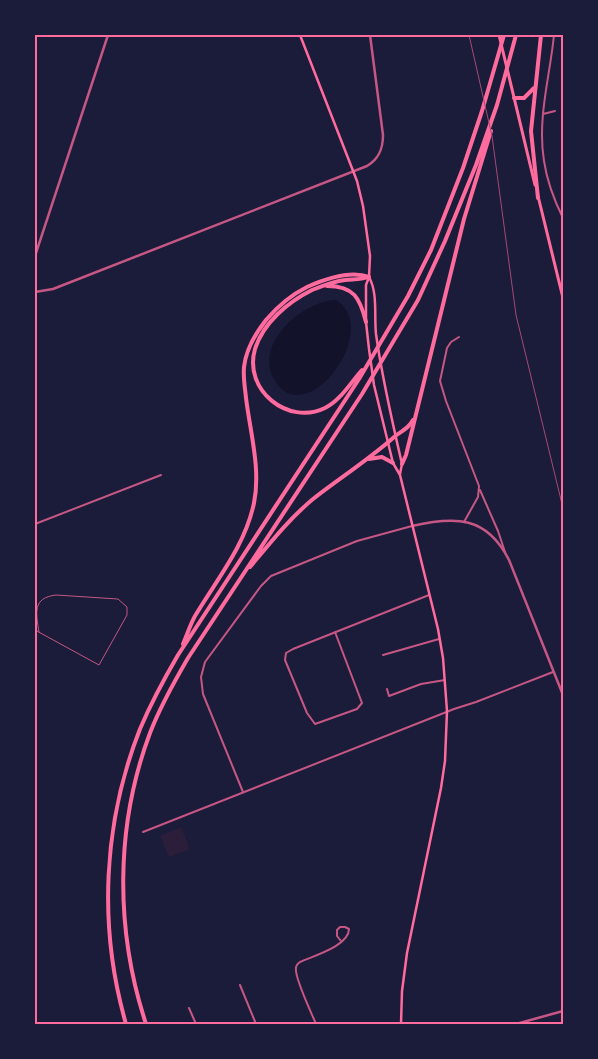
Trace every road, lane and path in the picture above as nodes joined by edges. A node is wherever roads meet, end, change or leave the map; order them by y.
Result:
1 (108, 35) edge
2 (300, 35) edge
3 (370, 35) edge
4 (499, 35) edge
5 (504, 35) edge
6 (516, 35) edge
7 (541, 35) edge
8 (554, 35) edge
9 (536, 82) junction
10 (514, 98) junction
11 (497, 105) junction
12 (555, 111) dead end
13 (543, 114) junction
14 (353, 171) junction
15 (538, 198) junction
16 (563, 218) edge
17 (35, 256) edge
18 (369, 277) junction
19 (561, 280) edge
20 (323, 286) junction
21 (35, 292) edge
22 (563, 298) edge
23 (366, 322) junction
24 (459, 337) dead end
25 (359, 376) junction
26 (420, 397) junction
27 (395, 436) junction
28 (388, 443) junction
29 (362, 462) junction
30 (393, 463) junction
31 (402, 464) junction
32 (161, 475) dead end
33 (400, 475) junction
34 (479, 489) junction
35 (464, 522) junction
36 (35, 524) edge
37 (412, 526) junction
38 (505, 552) junction
39 (236, 584) junction
40 (429, 595) junction
41 (35, 630) edge
42 (40, 632) junction
43 (335, 632) junction
44 (440, 639) junction
45 (178, 655) junction
46 (384, 655) dead end
47 (554, 671) junction
48 (445, 680) junction
49 (387, 689) dead end
50 (563, 695) edge
51 (447, 711) junction
52 (243, 792) junction
53 (143, 832) dead end
54 (341, 941) junction
55 (240, 985) dead end
56 (189, 1008) dead end
57 (563, 1010) edge
58 (126, 1024) edge
59 (146, 1024) edge
60 (196, 1024) edge
61 (256, 1024) edge
62 (316, 1024) edge
63 (402, 1024) edge
64 (516, 1024) edge

1 - 17 street
2 - 14 main road
3 - 14 street
4 - 10 main road
5 - 25 highway
6 - 11 highway
7 - 9 highway
8 - 13 street
9 - 10 highway
9 - 15 highway
10 - 15 main road
11 - 26 highway
11 - 39 highway
12 - 13 street
13 - 16 street
14 - 18 main road
14 - 21 street
15 - 19 main road
18 - 20 highway
18 - 23 main road
18 - 27 main road
18 - 45 highway
19 - 22 main road
20 - 23 highway
20 - 25 highway
23 - 28 main road
24 - 34 street
25 - 45 highway
26 - 27 highway
26 - 31 highway
27 - 28 highway
27 - 31 main road
28 - 29 highway
28 - 30 main road
29 - 30 highway
29 - 39 highway
30 - 33 main road
31 - 33 main road
32 - 36 street
33 - 37 main road
34 - 35 street
34 - 38 street
35 - 37 street
35 - 38 street
37 - 40 main road
37 - 52 street
38 - 47 street
39 - 59 highway
40 - 43 street
40 - 44 main road
41 - 42 lane
42 - 42 lane
43 - 43 street
44 - 46 street
44 - 48 main road
45 - 58 highway
47 - 50 street
47 - 51 street
48 - 49 street
48 - 51 main road
51 - 52 street
51 - 63 main road
52 - 53 street
54 - 54 street
54 - 62 street
55 - 61 street
56 - 60 street
57 - 64 street

